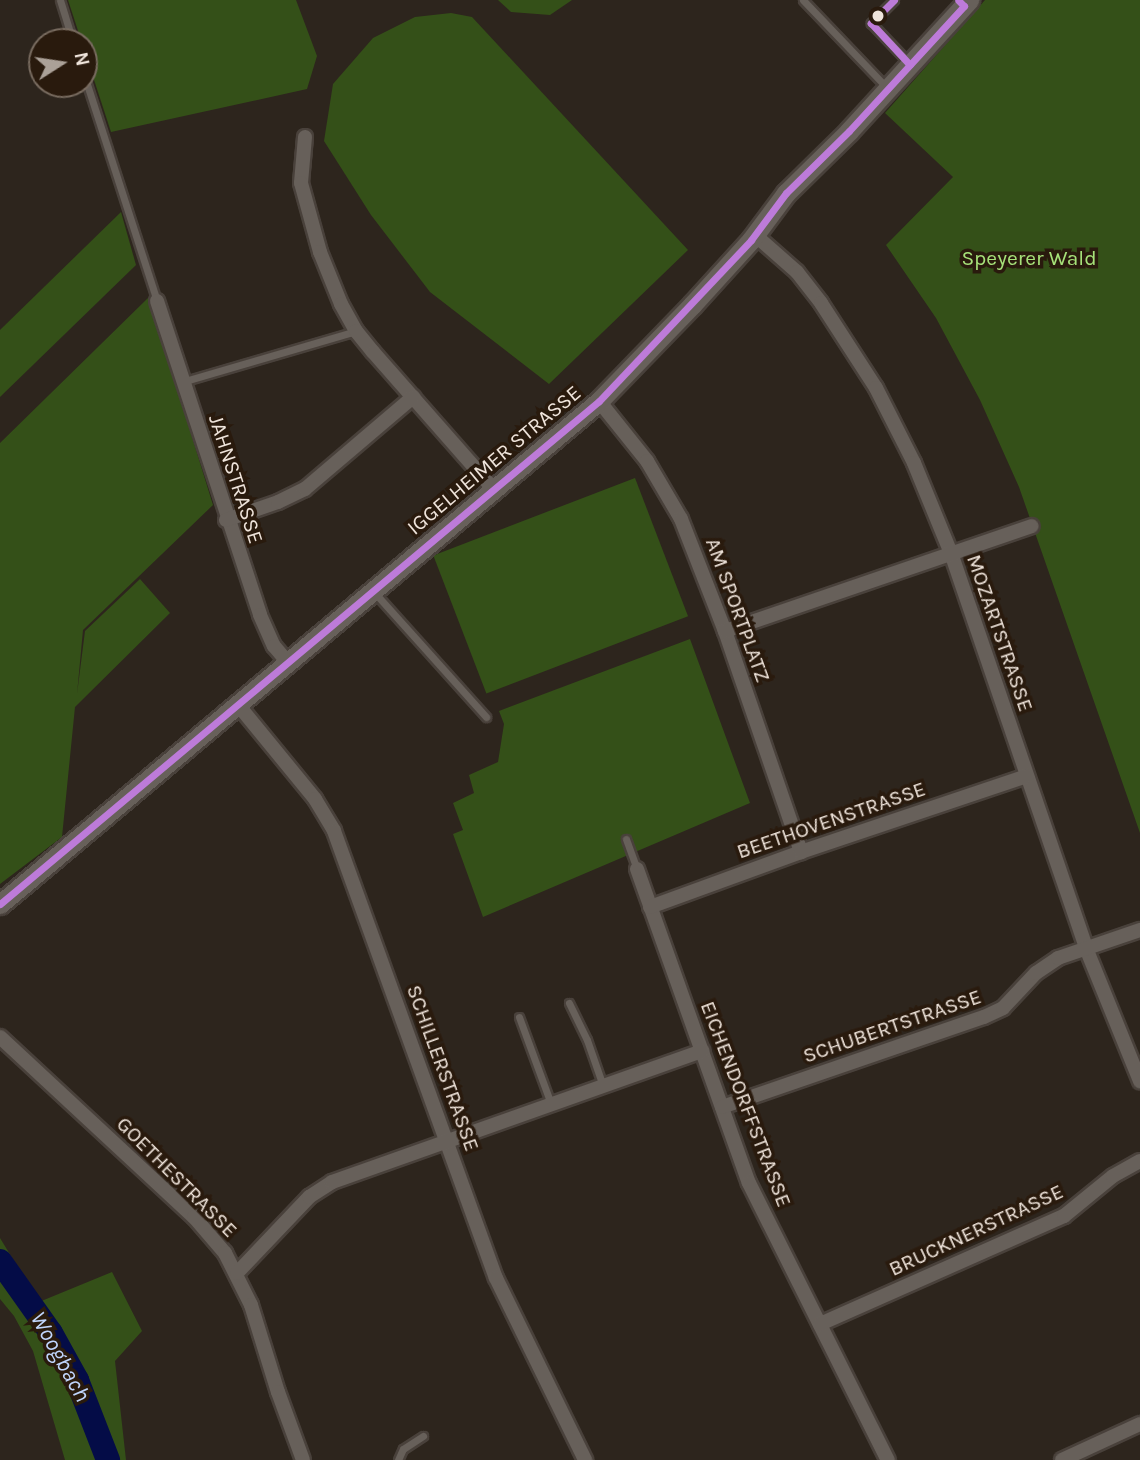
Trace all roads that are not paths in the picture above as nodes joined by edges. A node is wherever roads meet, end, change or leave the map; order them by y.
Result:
1 (60, 0) edge
2 (803, 0) edge
3 (894, 0) edge
4 (964, 2) edge
5 (69, 28) edge
6 (910, 65) junction
7 (887, 89) junction
8 (91, 98) edge
9 (305, 137) dead end
10 (755, 234) junction
11 (157, 301) joint
12 (356, 331) junction
13 (182, 382) junction
14 (413, 397) junction
15 (599, 401) junction
16 (495, 491) junction
17 (226, 520) junction
18 (1032, 526) dead end
19 (951, 553) junction
20 (373, 592) junction
21 (725, 631) junction
22 (289, 664) junction
23 (239, 706) junction
24 (486, 718) dead end
25 (1027, 776) junction
26 (626, 839) dead end
27 (801, 852) junction
28 (637, 869) joint
29 (0, 904) edge
30 (650, 906) junction
31 (1140, 930) edge
32 (1086, 948) junction
33 (569, 1003) dead end
34 (519, 1017) dead end
35 (0, 1037) edge
36 (702, 1051) junction
37 (1140, 1081) edge
38 (603, 1086) junction
39 (551, 1104) junction
40 (722, 1107) junction
41 (447, 1141) junction
42 (1140, 1161) edge
43 (237, 1273) junction
44 (820, 1324) junction
45 (1140, 1424) edge
46 (423, 1436) dead end
47 (303, 1460) edge
48 (398, 1460) edge
49 (585, 1460) edge
50 (888, 1460) edge
51 (1062, 1460) edge

1 - 5 lane
2 - 7 lane
3 - 6 lane
4 - 6 street, IGGELHEIMER STRASSE
6 - 7 street, IGGELHEIMER STRASSE
7 - 10 street, IGGELHEIMER STRASSE
8 - 11 lane
9 - 12 street
10 - 15 street, IGGELHEIMER STRASSE
10 - 19 street, MOZARTSTRASSE
11 - 13 street, JAHNSTRASSE
12 - 13 lane
12 - 14 street
13 - 17 street, JAHNSTRASSE
14 - 16 street
14 - 17 street
15 - 16 street, IGGELHEIMER STRASSE
15 - 21 street, AM SPORTPLATZ
16 - 20 street, IGGELHEIMER STRASSE
17 - 22 street, JAHNSTRASSE
18 - 19 street
19 - 21 street
19 - 25 street, MOZARTSTRASSE
20 - 22 street, IGGELHEIMER STRASSE
20 - 24 lane
21 - 27 street, AM SPORTPLATZ
22 - 23 street, IGGELHEIMER STRASSE
23 - 29 street, IGGELHEIMER STRASSE
23 - 41 street, SCHILLERSTRASSE
25 - 27 street, BEETHOVENSTRASSE
25 - 32 street, MOZARTSTRASSE
26 - 28 lane
27 - 30 street, BEETHOVENSTRASSE
28 - 30 street, EICHENDORFFSTRASSE
30 - 36 street, EICHENDORFFSTRASSE
31 - 32 street, SCHUBERTSTRASSE
32 - 37 street, MOZARTSTRASSE
32 - 40 street, SCHUBERTSTRASSE
33 - 38 lane
34 - 39 lane
35 - 43 street, GOETHESTRASSE
36 - 38 street
36 - 40 street, EICHENDORFFSTRASSE
38 - 39 street
39 - 41 street
40 - 44 street, EICHENDORFFSTRASSE
41 - 43 street
41 - 49 street, SCHILLERSTRASSE
42 - 44 street, BRUCKNERSTRASSE
43 - 47 street, GOETHESTRASSE
44 - 50 street, EICHENDORFFSTRASSE
45 - 51 street
46 - 48 lane

